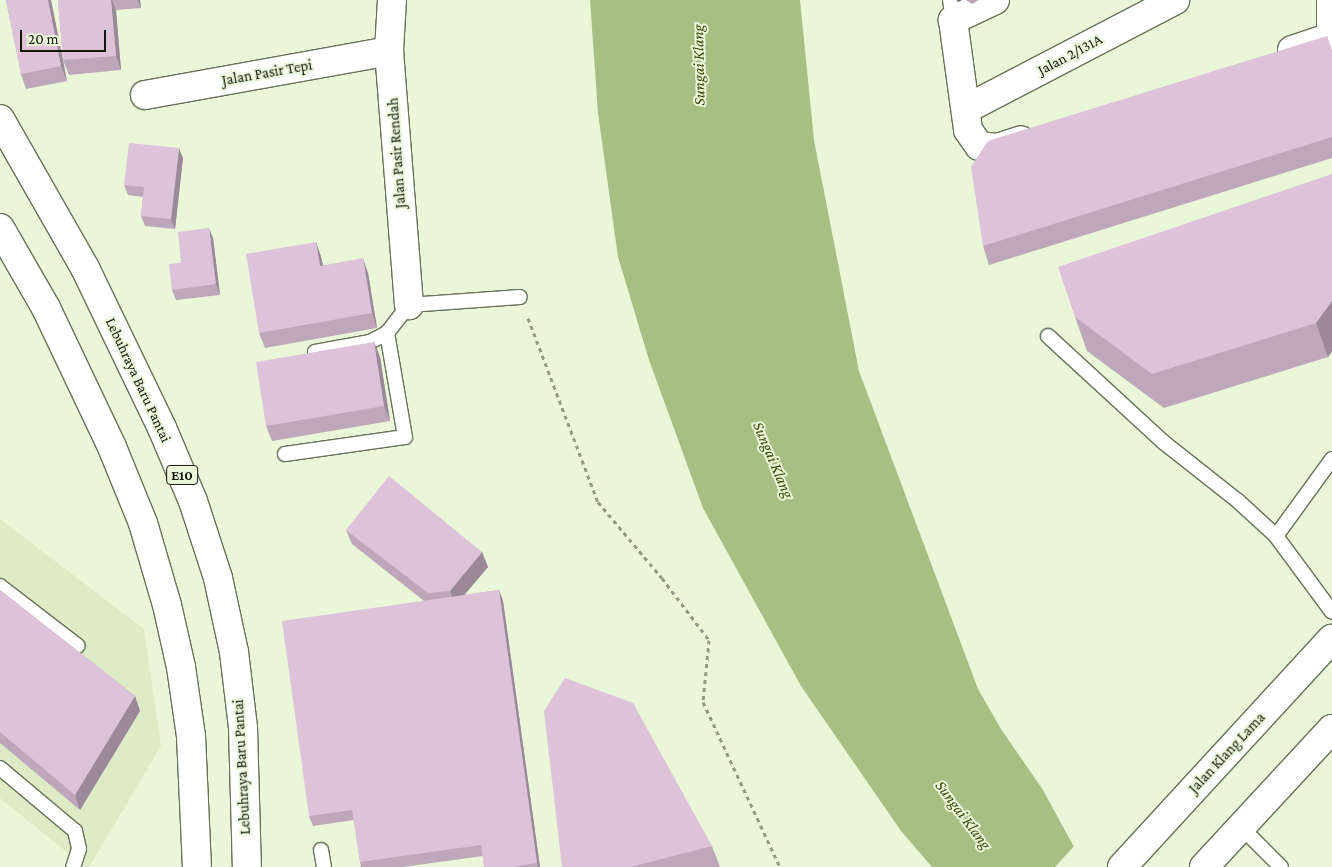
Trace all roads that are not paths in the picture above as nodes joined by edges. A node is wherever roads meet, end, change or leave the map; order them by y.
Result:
1 (392, 0) edge
2 (995, 0) edge
3 (1175, 0) edge
4 (1331, 0) edge
5 (952, 10) edge
6 (389, 51) junction
7 (1266, 58) edge
8 (145, 95) dead end
9 (966, 109) junction
10 (0, 119) edge
11 (1043, 132) edge
12 (0, 228) edge
13 (520, 297) road end
14 (409, 305) junction
15 (388, 333) junction
16 (1048, 336) dead end
17 (304, 354) edge
18 (285, 454) dead end
19 (1332, 459) edge
20 (1276, 536) junction
21 (0, 586) edge
22 (1332, 612) edge
23 (1332, 639) edge
24 (78, 646) dead end
25 (1332, 728) edge
26 (0, 768) edge
27 (1238, 833) junction
28 (321, 850) dead end
29 (73, 867) edge
30 (197, 867) edge
31 (247, 867) edge
32 (324, 867) edge
33 (1122, 867) edge
34 (1204, 867) edge
35 (1281, 867) edge

1 - 6 main road, Jalan Pasir Rendah
2 - 5 main road
3 - 9 main road, Jalan 2/131A
4 - 7 main road
5 - 9 main road
6 - 8 main road, Jalan Pasir Tepi
6 - 14 main road, Jalan Pasir Rendah
9 - 11 main road
10 - 31 main road, Lebuhraya Baru Pantai / E10
12 - 30 main road
13 - 14 lane
14 - 15 lane
15 - 17 lane
15 - 18 lane
16 - 20 lane
19 - 20 lane
20 - 22 lane
21 - 24 lane
23 - 33 main road, Jalan Klang Lama
25 - 27 main road
26 - 29 lane
27 - 34 main road
27 - 35 lane
28 - 32 lane

